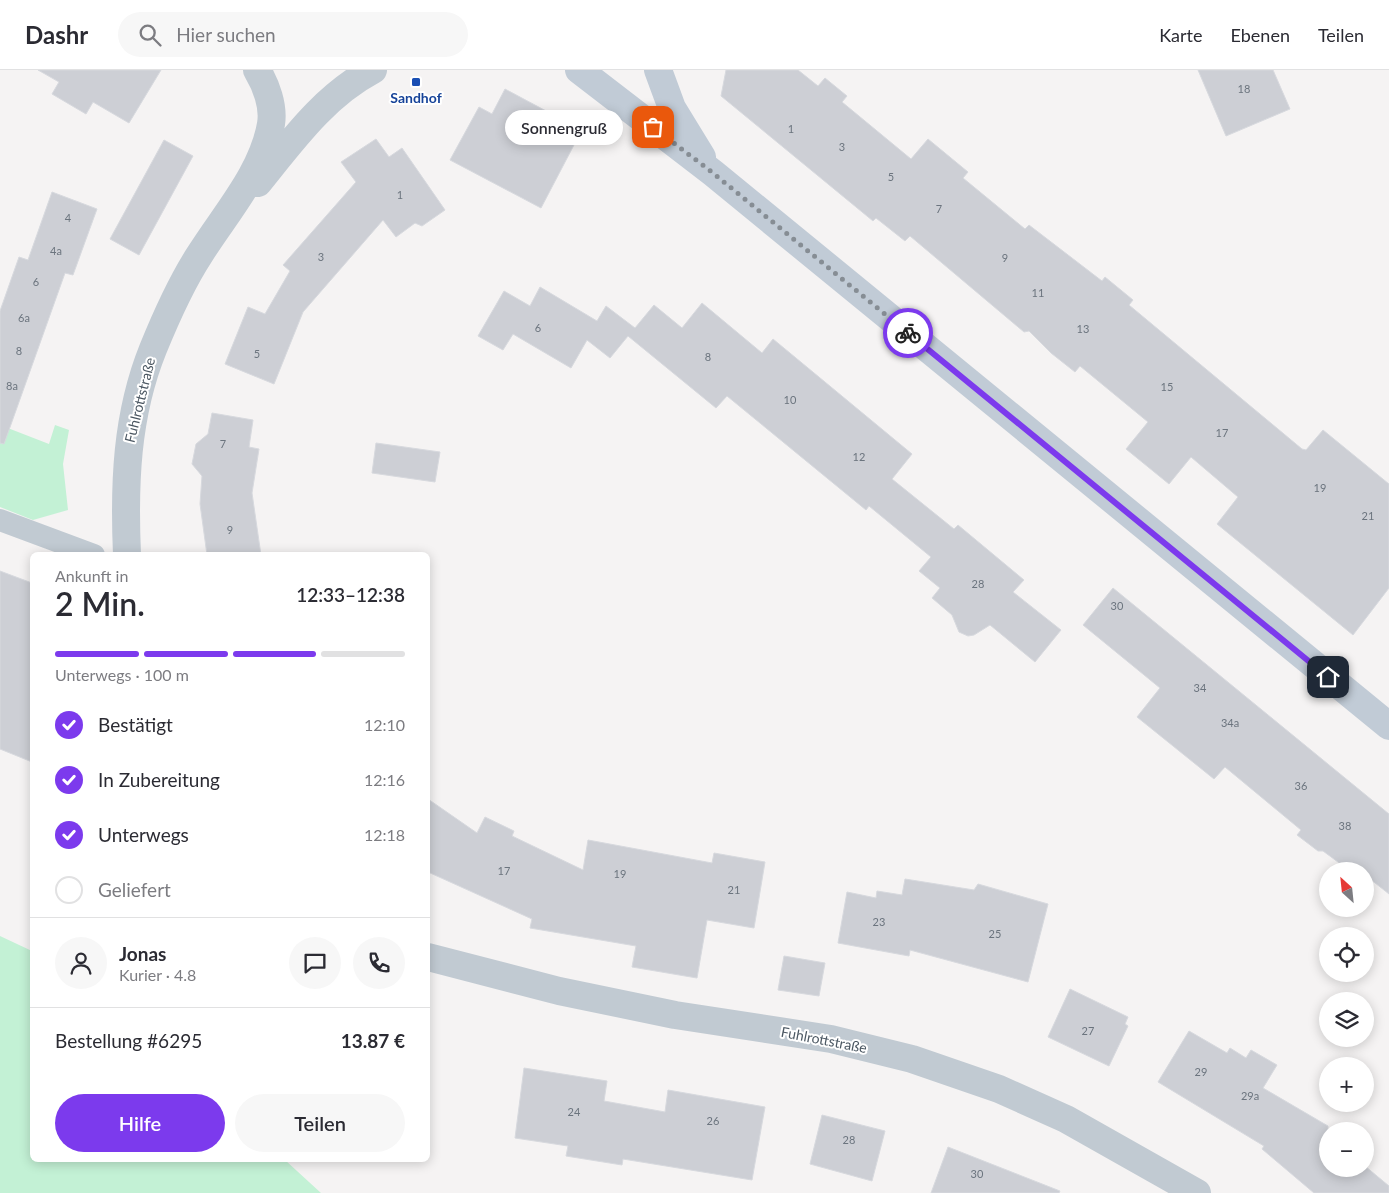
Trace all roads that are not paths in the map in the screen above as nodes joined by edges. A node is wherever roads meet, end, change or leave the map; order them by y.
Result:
1 (257, 70) edge
2 (373, 70) edge
3 (579, 70) edge
4 (658, 70) edge
5 (713, 173) junction
6 (198, 256) junction
7 (0, 520) edge
8 (86, 552) edge
9 (127, 552) edge
10 (1389, 726) edge
11 (430, 958) edge
12 (1197, 1193) edge

1 - 6 street, Fuhlrottstraße
2 - 6 street, Fuhlrottstraße
3 - 5 main road
4 - 5 main road
5 - 10 main road
6 - 9 street, Fuhlrottstraße
7 - 8 lane
11 - 12 street, Fuhlrottstraße

